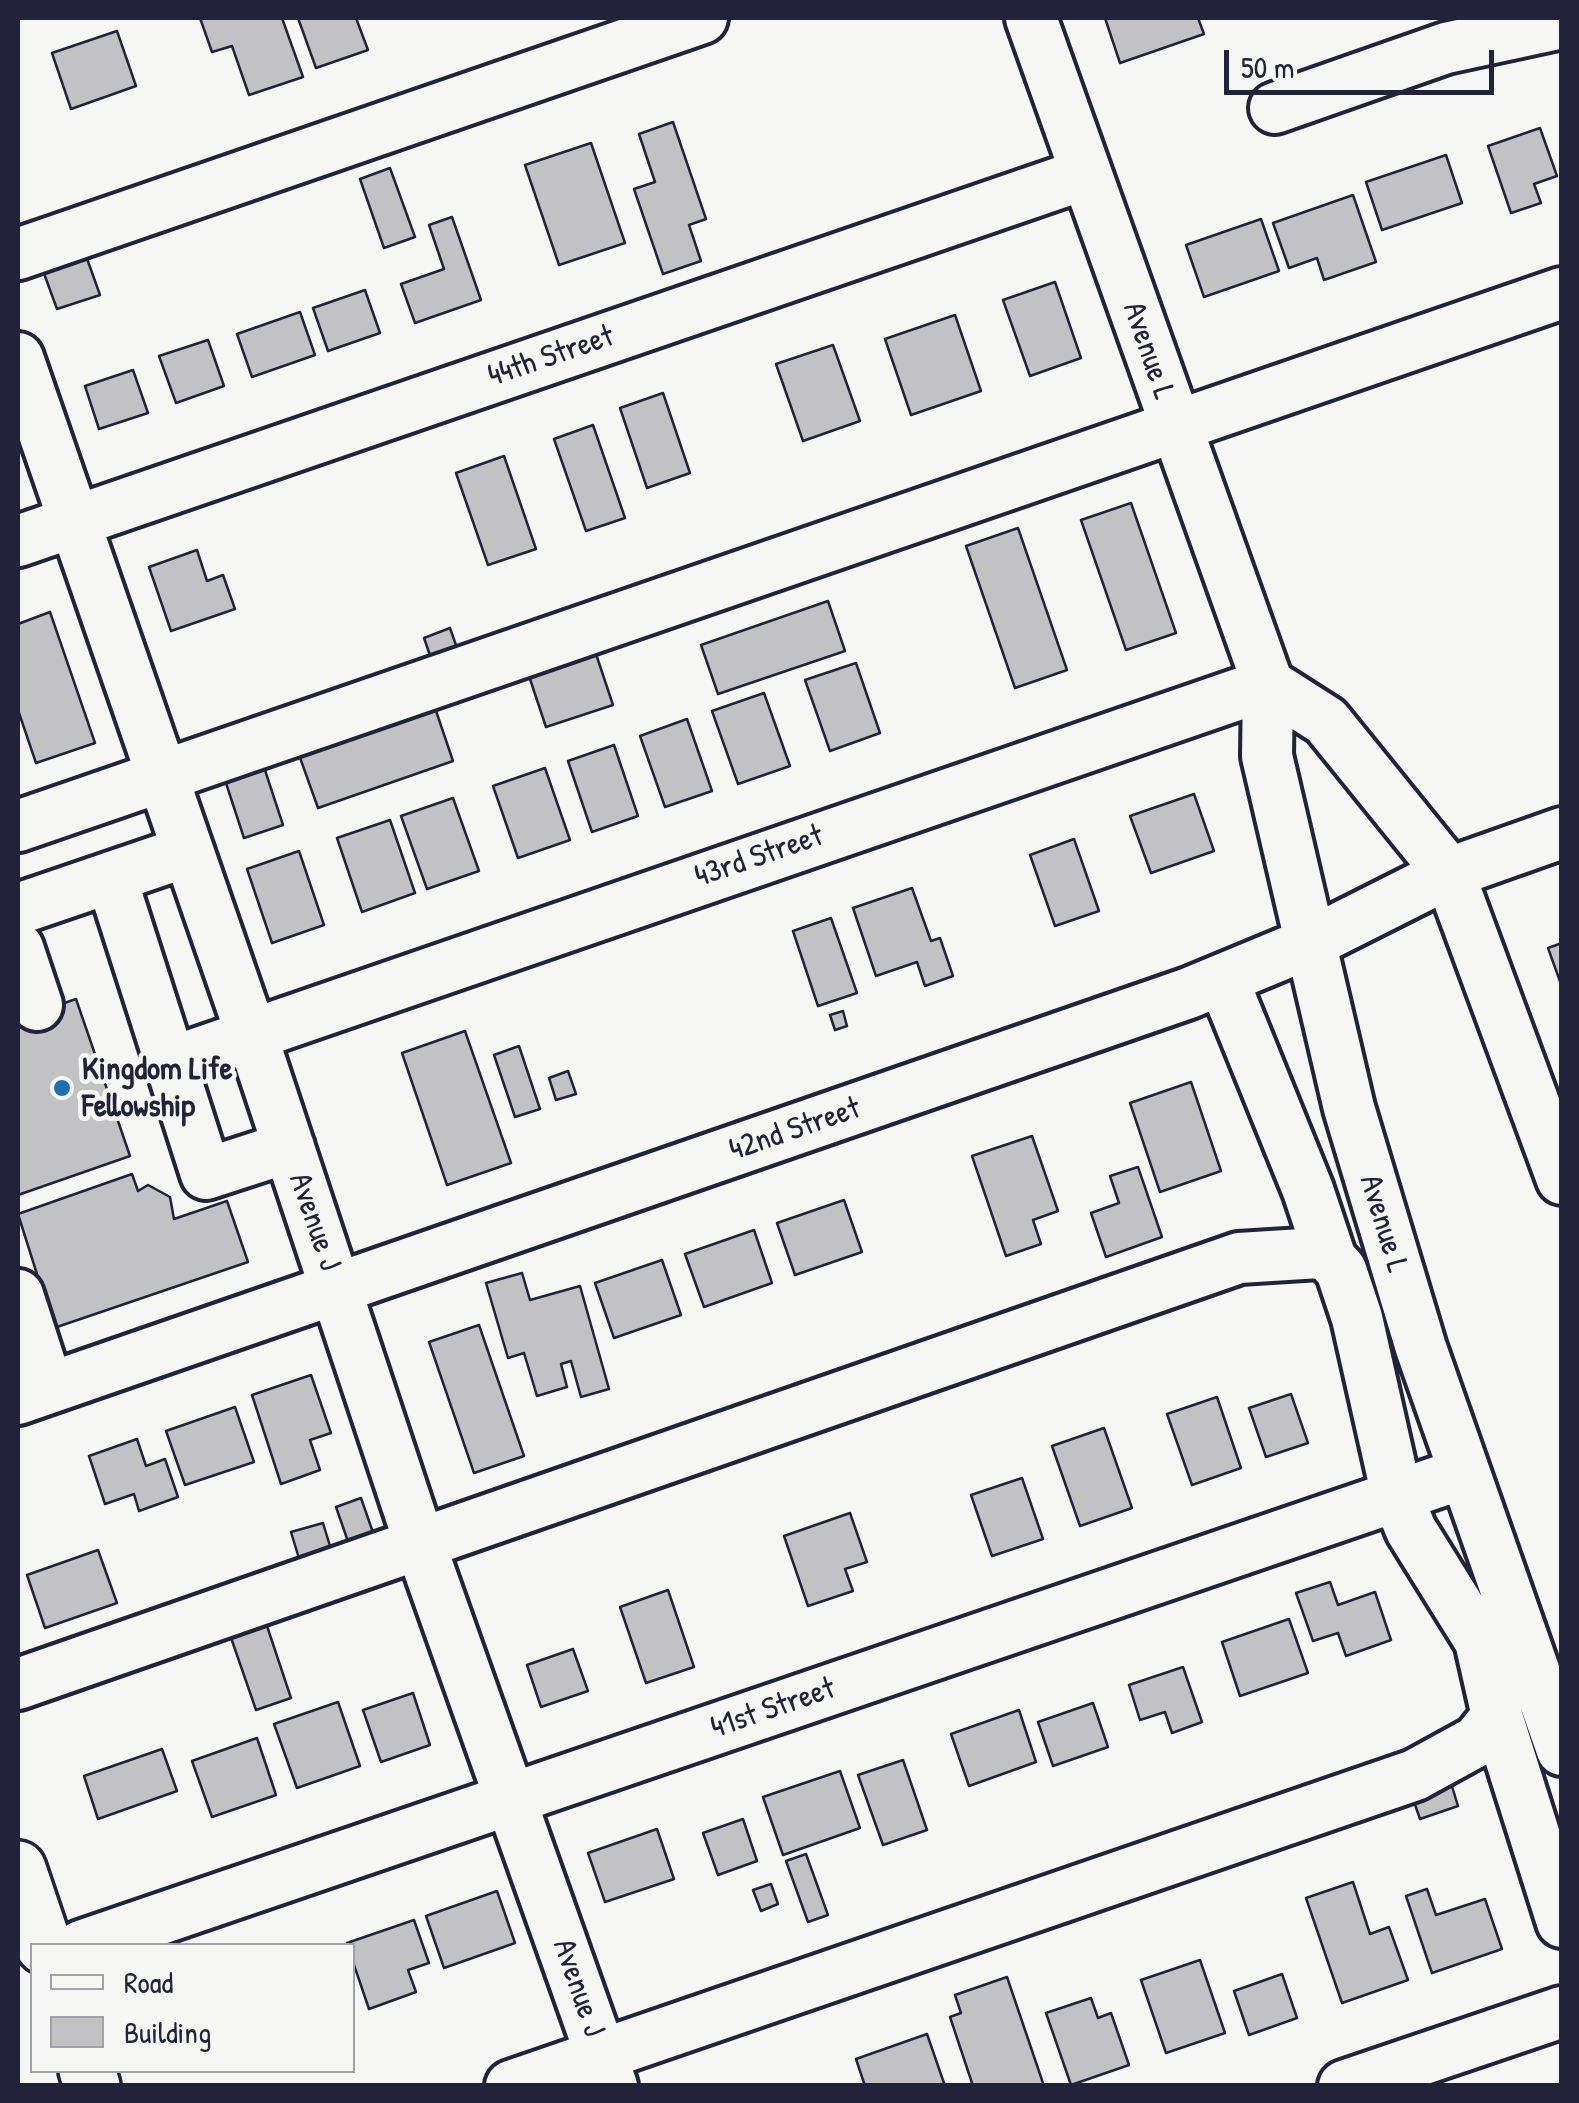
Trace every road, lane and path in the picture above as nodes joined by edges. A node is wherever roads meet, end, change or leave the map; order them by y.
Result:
1 (702, 18) edge
2 (1030, 18) edge
3 (1562, 23) edge
4 (1275, 108) dead end
5 (1085, 174) junction
6 (18, 254) edge
7 (1562, 292) edge
8 (18, 358) edge
9 (1174, 425) junction
10 (74, 521) junction
11 (18, 540) edge
12 (1268, 684) junction
13 (162, 778) junction
14 (18, 826) edge
15 (1562, 833) edge
16 (188, 851) junction
17 (1449, 872) junction
18 (111, 878) junction
19 (18, 909) edge
20 (1312, 942) junction
21 (18, 948) edge
22 (1223, 980) junction
23 (37, 1005) dead end
24 (251, 1033) junction
25 (170, 1064) junction
26 (1554, 1130) edge
27 (289, 1147) junction
28 (1562, 1179) edge
29 (1331, 1259) junction
30 (337, 1288) junction
31 (18, 1295) edge
32 (33, 1393) edge
33 (1464, 1473) junction
34 (1397, 1496) junction
35 (421, 1547) junction
36 (18, 1684) edge
37 (1496, 1716) junction
38 (1562, 1750) edge
39 (512, 1798) junction
40 (18, 1869) edge
41 (1562, 1922) edge
42 (43, 1943) edge
43 (90, 1943) edge
44 (1562, 2012) edge
45 (606, 2070) edge
46 (510, 2086) edge
47 (1344, 2086) edge

1 - 6 street
2 - 5 street, Avenue L
3 - 4 street
5 - 9 street, Avenue L
5 - 10 street, 44th Street
7 - 9 street
8 - 10 street, Avenue J
9 - 12 street, Avenue L
9 - 13 street
10 - 11 street, 44th Street
10 - 13 street, Avenue J
12 - 17 street
12 - 20 street, Avenue L
12 - 24 street, 43rd Street
13 - 14 street
13 - 16 street, Avenue J
15 - 17 street, 42nd Street
16 - 18 street
16 - 24 street, Avenue J
17 - 20 street, 42nd Street
17 - 26 street
18 - 19 street
18 - 25 street
20 - 22 street, 42nd Street
20 - 33 street, Avenue L
21 - 23 street
22 - 29 street
22 - 30 street, 42nd Street
24 - 25 street, 43rd Street
24 - 27 street, Avenue J
25 - 27 street
26 - 28 street
27 - 30 street, Avenue J
29 - 34 street
29 - 35 street
30 - 32 street, 42nd Street
30 - 35 street, Avenue J
31 - 32 street
33 - 34 street, 41st Street
33 - 38 street, Avenue L
34 - 37 street
34 - 39 street, 41st Street
35 - 36 street
35 - 39 street, Avenue J
37 - 41 street
37 - 45 street
39 - 43 street, 41st Street
39 - 45 street, Avenue J
40 - 42 main road
44 - 47 street
45 - 46 street

